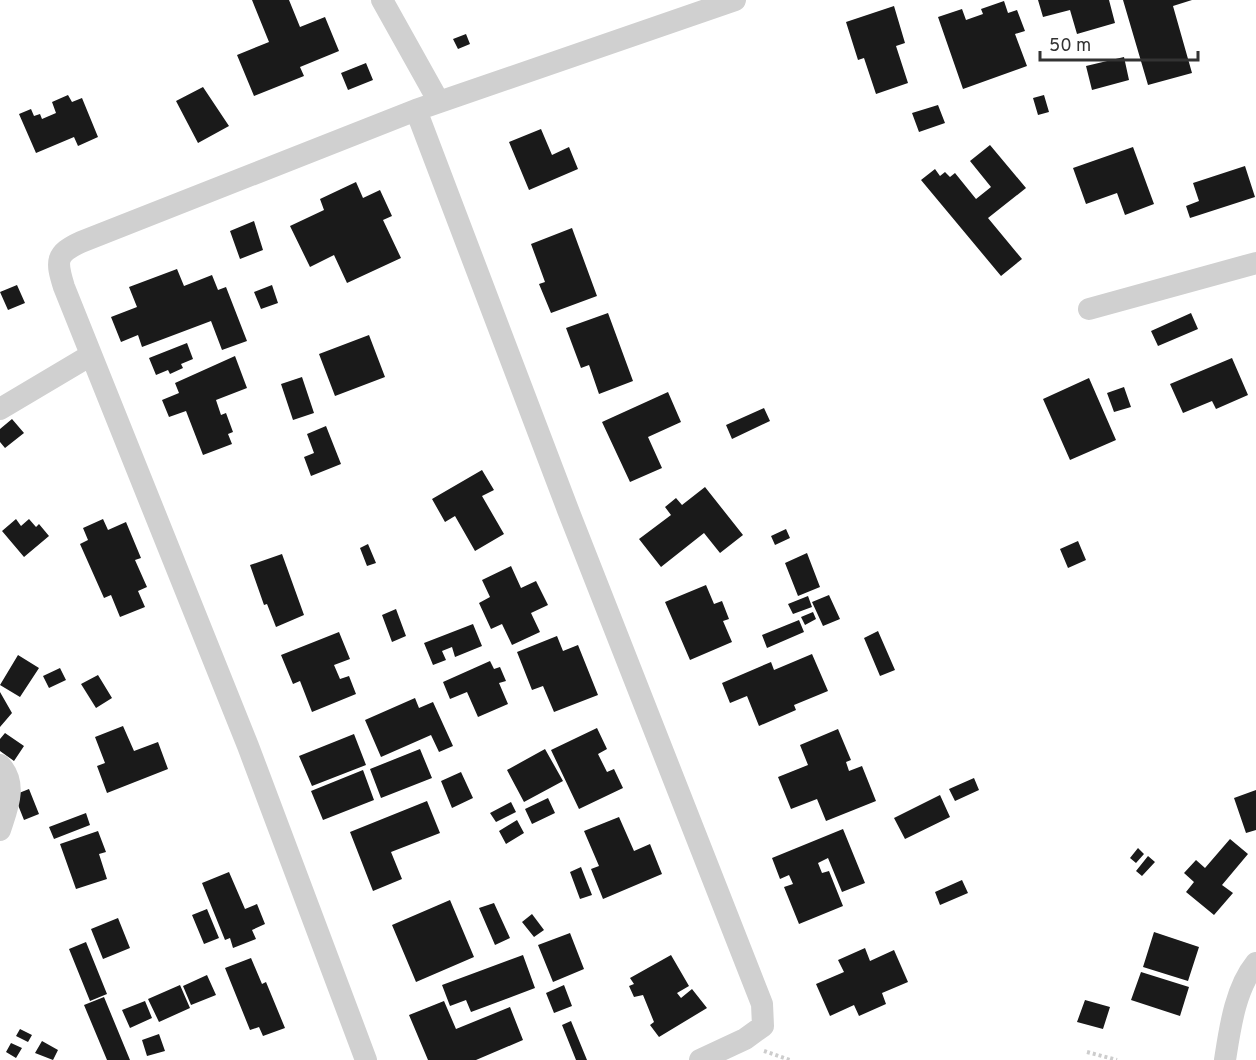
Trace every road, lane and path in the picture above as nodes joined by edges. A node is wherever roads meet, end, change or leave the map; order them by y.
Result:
1 (382, 0) edge
2 (735, 0) edge
3 (439, 102) junction
4 (416, 110) junction
5 (1256, 263) edge
6 (1089, 309) dead end
7 (91, 356) junction
8 (0, 409) edge
9 (0, 765) edge
10 (0, 830) edge
11 (1256, 963) edge
12 (1087, 1052) dead end
13 (366, 1060) edge
14 (700, 1060) edge
15 (1117, 1060) edge
16 (1225, 1060) edge

1 - 3 street
2 - 3 street
3 - 4 street
4 - 7 street
4 - 14 street
5 - 6 street
7 - 8 street
7 - 13 street
9 - 10 street
11 - 16 street
12 - 15 path

